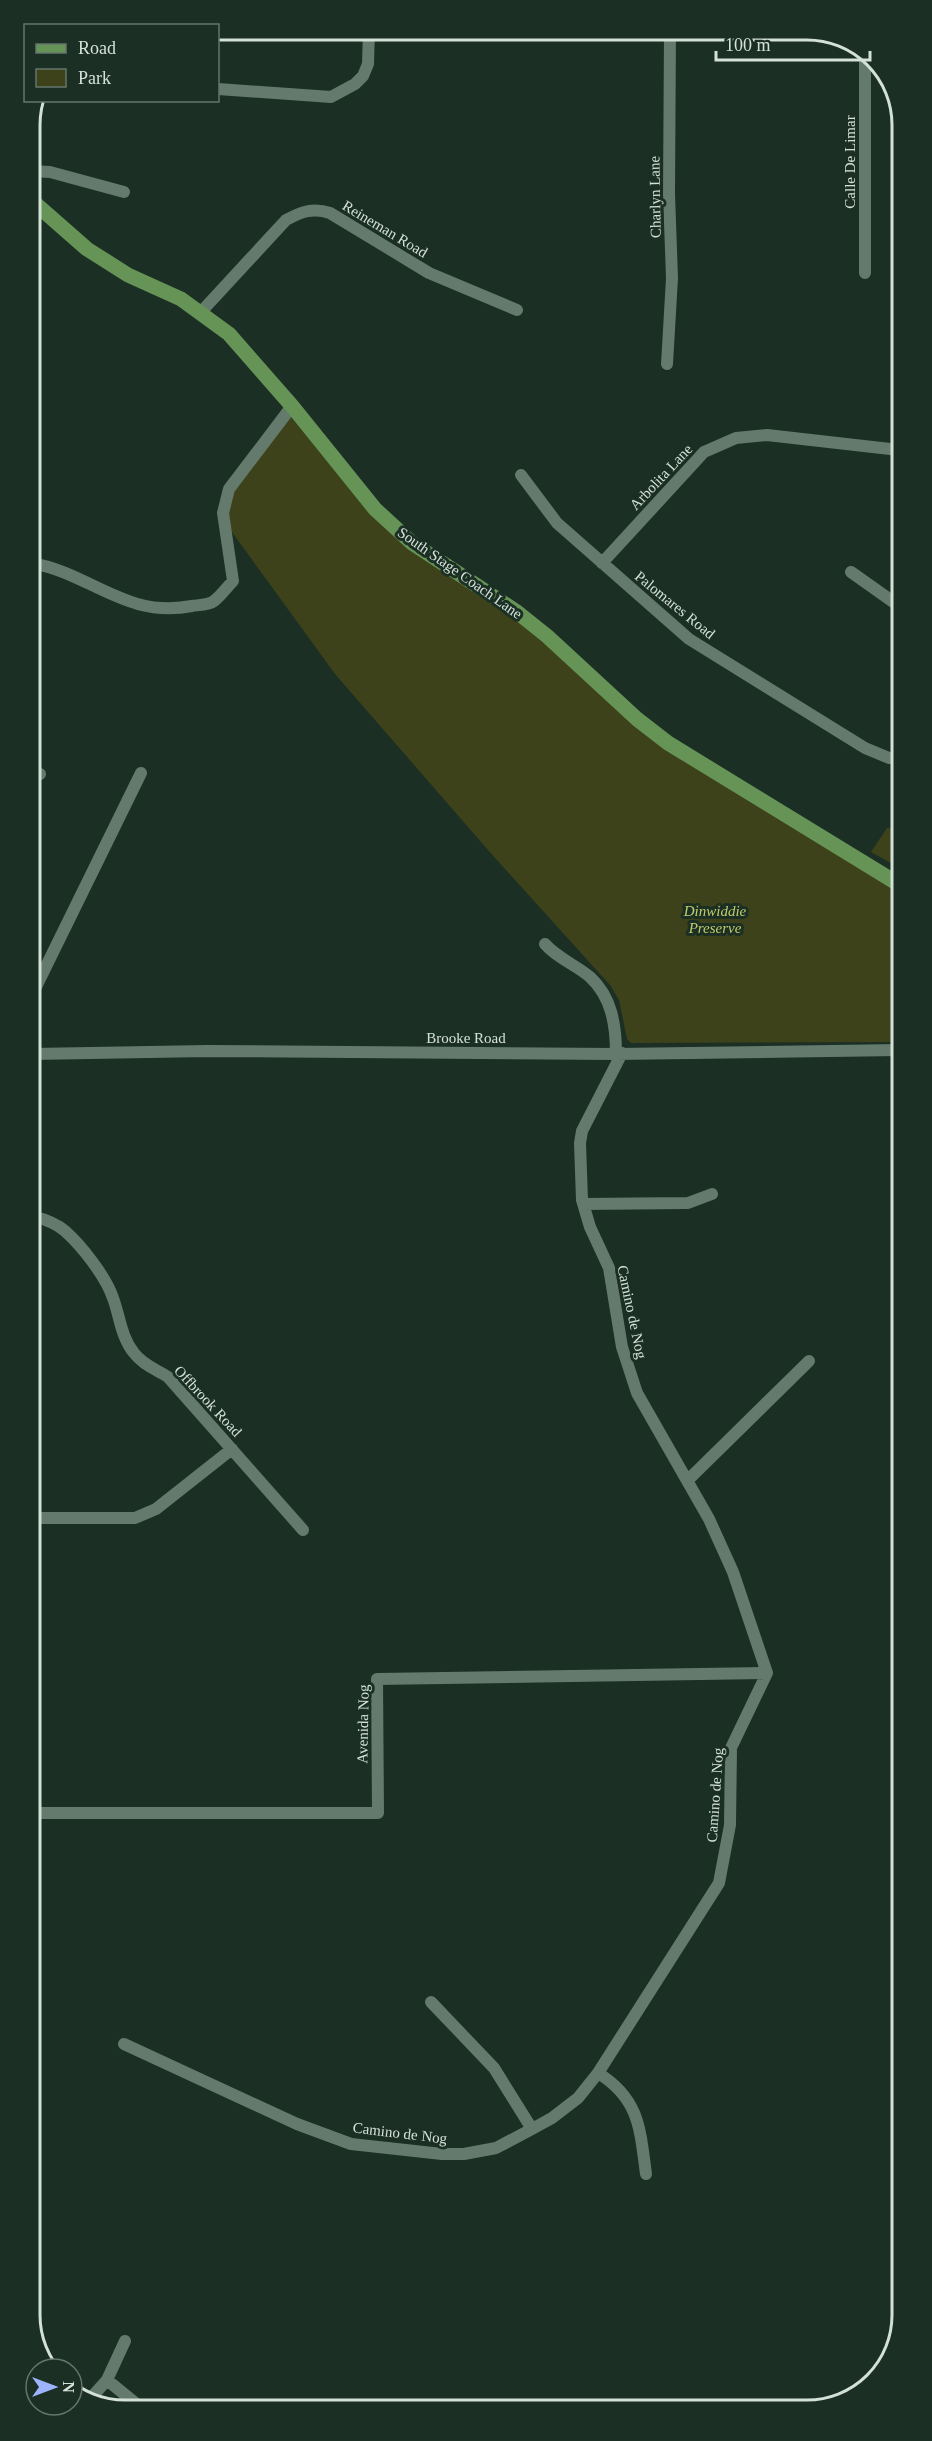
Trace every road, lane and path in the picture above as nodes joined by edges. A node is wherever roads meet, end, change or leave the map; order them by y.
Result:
1 (369, 41) edge
2 (670, 41) edge
3 (865, 64) edge
4 (219, 90) edge
5 (41, 172) edge
6 (124, 192) dead end
7 (41, 209) edge
8 (865, 273) dead end
9 (517, 310) dead end
10 (201, 312) junction
11 (668, 364) dead end
12 (292, 406) junction
13 (892, 449) edge
14 (521, 475) dead end
15 (602, 563) junction
16 (41, 566) edge
17 (851, 572) dead end
18 (892, 601) edge
19 (892, 758) edge
20 (141, 773) dead end
21 (892, 880) edge
22 (545, 944) dead end
23 (41, 979) edge
24 (892, 1050) edge
25 (41, 1054) edge
26 (619, 1054) junction
27 (712, 1194) dead end
28 (583, 1204) junction
29 (41, 1219) edge
30 (809, 1361) dead end
31 (232, 1449) junction
32 (688, 1480) junction
33 (41, 1518) edge
34 (303, 1530) dead end
35 (766, 1673) junction
36 (41, 1813) edge
37 (431, 2002) dead end
38 (124, 2044) dead end
39 (598, 2073) junction
40 (532, 2129) junction
41 (646, 2174) dead end
42 (125, 2341) dead end
43 (107, 2380) junction
44 (94, 2394) edge
45 (132, 2400) edge

1 - 4 street
2 - 11 street, Charlyn Lane
3 - 8 street, Calle De Limar
5 - 6 street
7 - 10 main road, South Stage Coach Lane
9 - 10 street, Reineman Road
10 - 12 main road, South Stage Coach Lane
12 - 16 street
12 - 21 main road, South Stage Coach Lane
13 - 15 street, Arbolita Lane
14 - 15 street, Palomares Road
15 - 19 street, Palomares Road
17 - 18 street
20 - 23 street
22 - 26 street
24 - 26 street, Brooke Road
25 - 26 street, Brooke Road
26 - 28 street, Camino de Nog
27 - 28 street
28 - 32 street, Camino de Nog
29 - 31 street, Offbrook Road
30 - 32 street
31 - 33 street
31 - 34 street, Offbrook Road
32 - 35 street, Camino de Nog
35 - 36 street, Avenida Nog
35 - 39 street, Camino de Nog
37 - 40 street
38 - 40 street, Camino de Nog
39 - 40 street, Camino de Nog
39 - 41 street
42 - 43 street
43 - 44 street
43 - 45 street

